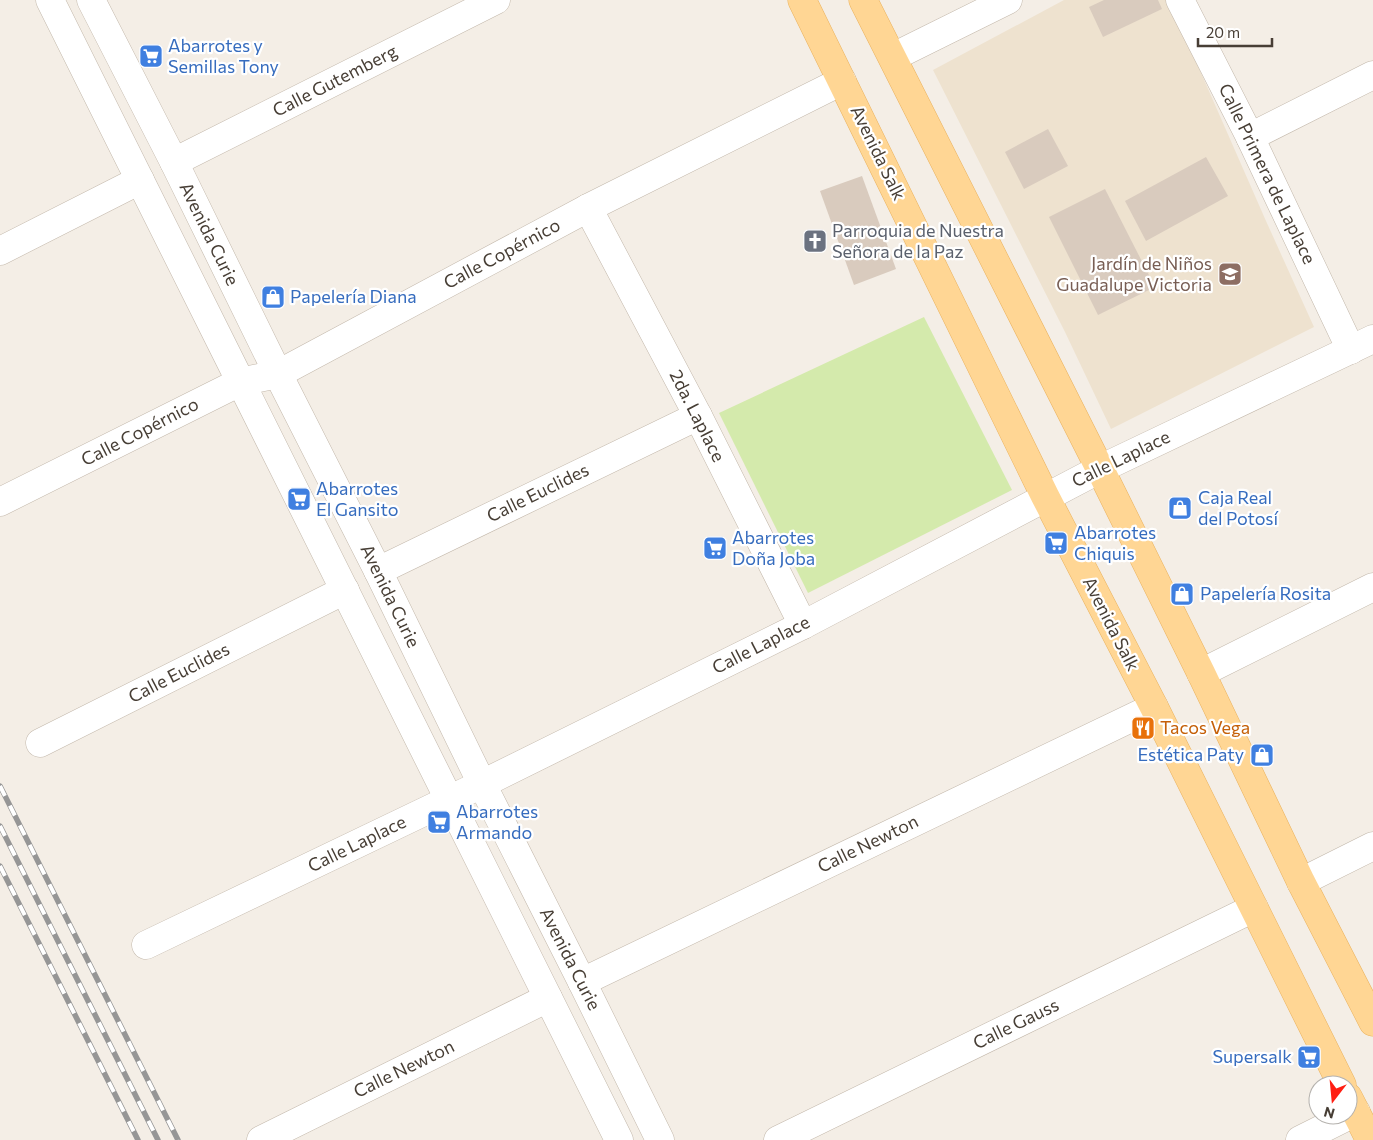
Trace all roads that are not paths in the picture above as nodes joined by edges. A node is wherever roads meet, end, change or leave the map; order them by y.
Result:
1 (50, 0) edge
2 (91, 0) edge
3 (496, 0) edge
4 (802, 0) edge
5 (863, 0) edge
6 (1008, 0) edge
7 (1180, 0) edge
8 (892, 57) junction
9 (1373, 75) edge
10 (842, 81) junction
11 (1250, 137) junction
12 (174, 162) junction
13 (140, 180) junction
14 (588, 208) junction
15 (0, 251) edge
16 (1362, 344) edge
17 (278, 374) junction
18 (240, 382) junction
19 (698, 416) junction
20 (1100, 469) junction
21 (1045, 496) junction
22 (0, 502) edge
23 (378, 571) junction
24 (1373, 587) edge
25 (345, 590) junction
26 (803, 625) junction
27 (1201, 673) junction
28 (1154, 707) junction
29 (40, 743) dead end
30 (482, 784) junction
31 (449, 800) junction
32 (1373, 846) edge
33 (1301, 882) junction
34 (1254, 908) junction
35 (146, 945) dead end
36 (582, 982) junction
37 (548, 998) junction
38 (1373, 1022) edge
39 (1337, 1075) edge
40 (1358, 1117) edge
41 (1322, 1125) edge
42 (261, 1140) edge
43 (619, 1140) edge
44 (660, 1140) edge
45 (778, 1140) edge
46 (1300, 1140) edge
47 (1370, 1140) edge

1 - 13 street, Avenida Curie
2 - 12 street, Avenida Curie
3 - 12 street, Calle Gutemberg
4 - 10 main road, Avenida Salk
5 - 8 main road
6 - 8 street
7 - 11 street, Calle Primera de Laplace
8 - 20 main road
9 - 11 street
10 - 14 street, Calle Copérnico
10 - 21 main road, Avenida Salk
11 - 16 street, Calle Primera de Laplace
12 - 17 street, Avenida Curie
13 - 15 street
13 - 18 street, Avenida Curie
14 - 17 street, Calle Copérnico
14 - 19 street, 2da. Laplace
16 - 20 street, Calle Laplace
17 - 18 street, Calle Copérnico
17 - 23 street, Avenida Curie
18 - 22 street, Calle Copérnico
18 - 25 street, Avenida Curie
19 - 23 street, Calle Euclides
19 - 26 street, 2da. Laplace
20 - 21 street, Calle Laplace
20 - 27 main road
21 - 26 street, Calle Laplace
21 - 28 main road, Avenida Salk
23 - 30 street, Avenida Curie
24 - 27 street
25 - 29 street, Calle Euclides
25 - 31 street, Avenida Curie
26 - 30 street, Calle Laplace
27 - 33 main road
28 - 34 main road, Avenida Salk
28 - 36 street, Calle Newton
30 - 31 street, Calle Laplace
30 - 36 street, Avenida Curie
31 - 35 street, Calle Laplace
31 - 37 street, Avenida Curie
32 - 33 street
33 - 38 main road
34 - 39 main road, Avenida Salk
34 - 45 street, Calle Gauss
36 - 44 street, Avenida Curie
37 - 42 street, Calle Newton
37 - 43 street, Avenida Curie
40 - 47 main road
41 - 46 street

